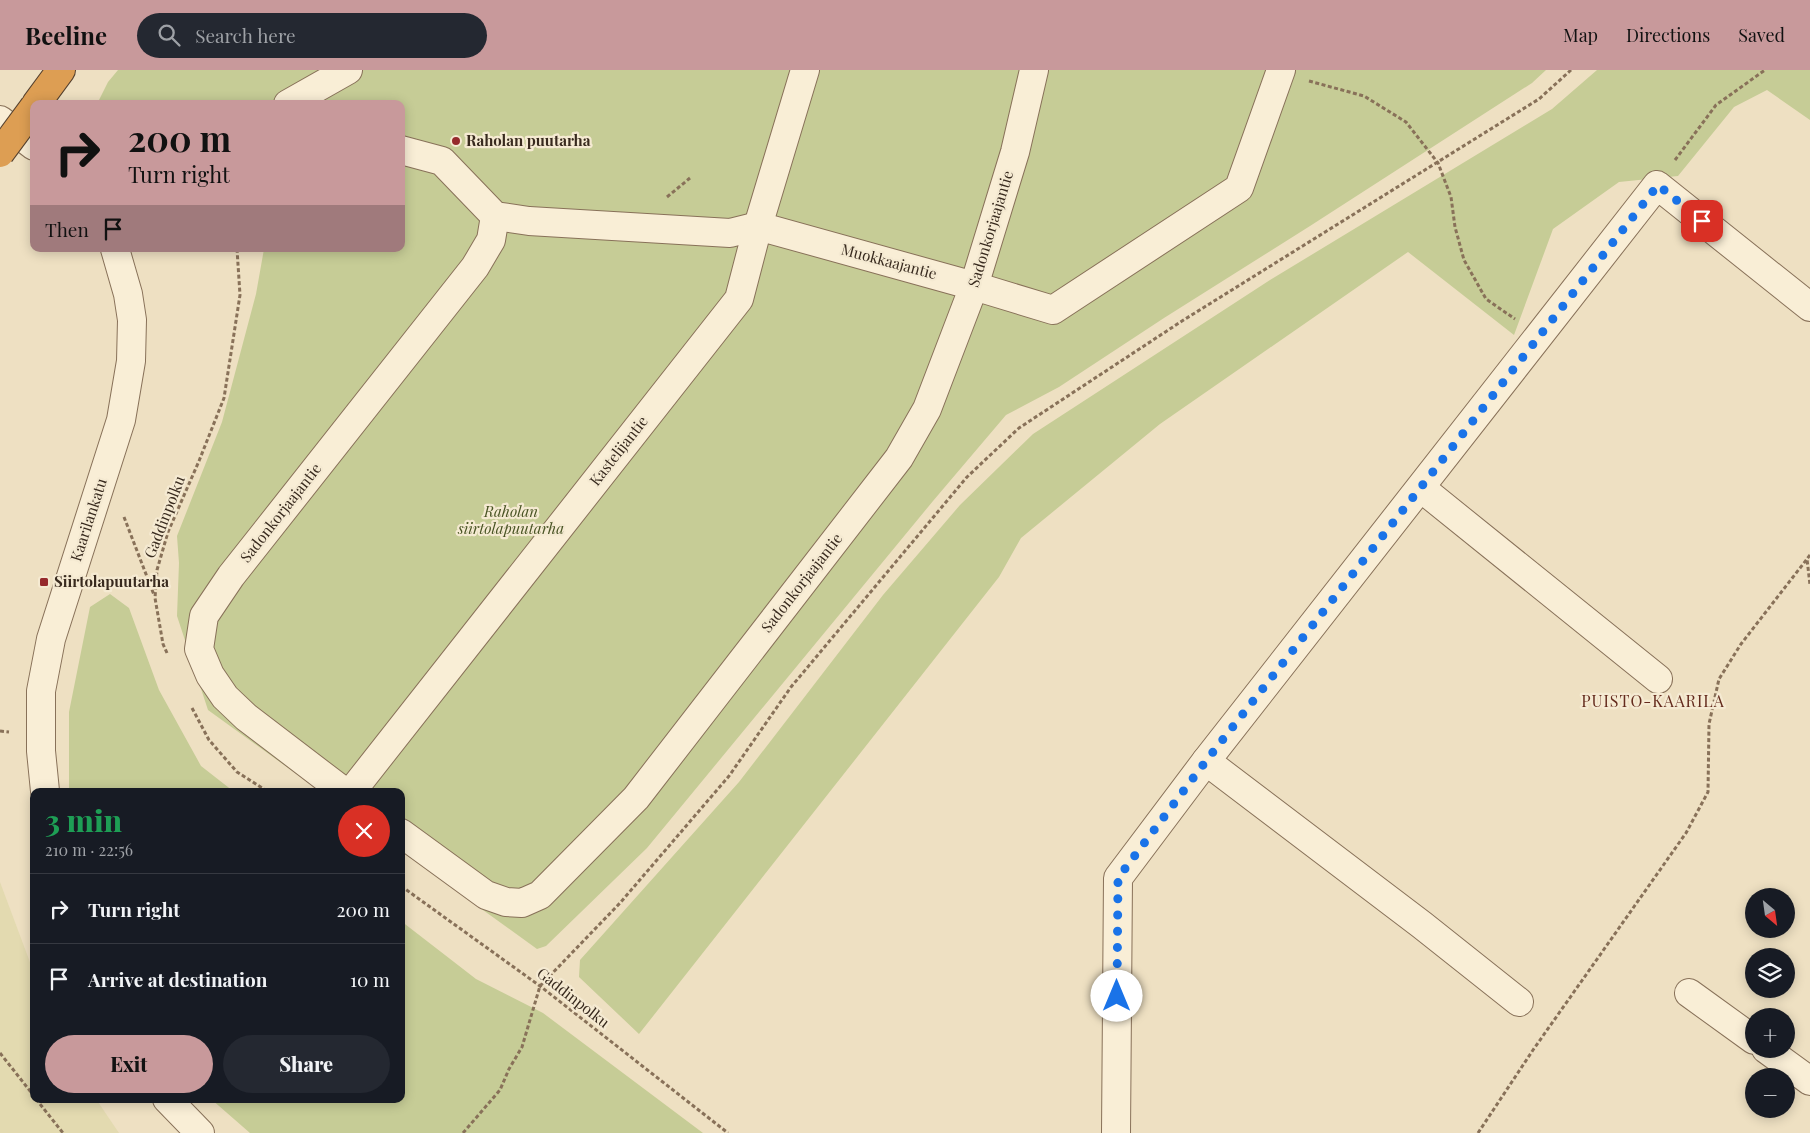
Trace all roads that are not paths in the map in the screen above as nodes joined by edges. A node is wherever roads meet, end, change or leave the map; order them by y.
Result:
1 (348, 70) edge
2 (805, 70) edge
3 (1034, 70) edge
4 (1276, 71) edge
5 (59, 73) edge
6 (39, 100) edge
7 (295, 100) edge
8 (30, 112) edge
9 (0, 120) edge
10 (30, 143) edge
11 (405, 151) edge
12 (0, 153) edge
13 (495, 216) junction
14 (758, 226) junction
15 (116, 252) edge
16 (974, 286) junction
17 (1810, 307) edge
18 (1421, 488) junction
19 (1658, 679) dead end
20 (1206, 761) junction
21 (45, 788) edge
22 (339, 788) edge
23 (354, 788) edge
24 (405, 836) edge
25 (1689, 993) dead end
26 (1519, 1002) dead end
27 (1745, 1033) edge
28 (1778, 1058) edge
29 (1810, 1081) edge
30 (171, 1103) edge
31 (200, 1133) edge
32 (1116, 1133) edge

1 - 7 street
2 - 14 street, Kastelijantie
3 - 16 street, Sadonkorjaajantie
4 - 16 street, Muokkaajantie
5 - 6 highway
8 - 12 highway, bridge
9 - 10 street
11 - 13 street
13 - 14 street, Muokkaajantie
13 - 22 street, Sadonkorjaajantie
14 - 16 street, Muokkaajantie
14 - 23 street, Kastelijantie
15 - 21 street, Kaarilankatu
16 - 24 street, Sadonkorjaajantie
17 - 18 street
18 - 19 street
18 - 20 street
20 - 26 street
20 - 32 street
25 - 27 street
28 - 29 street
30 - 31 street

